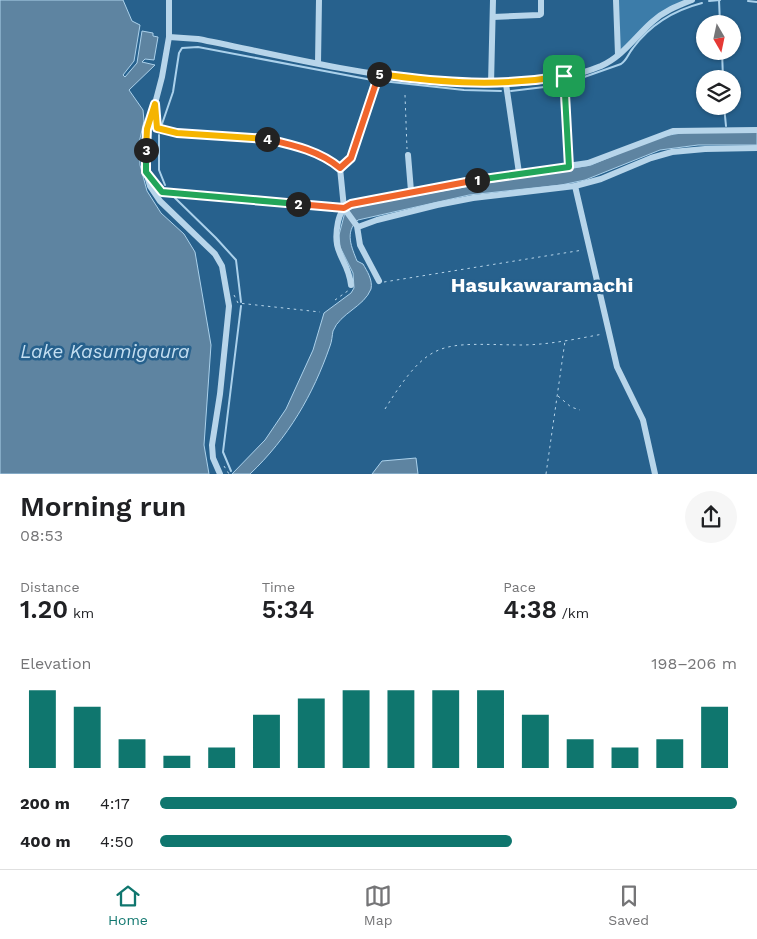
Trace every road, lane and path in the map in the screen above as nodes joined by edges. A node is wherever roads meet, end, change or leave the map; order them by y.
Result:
1 (170, 0) edge
2 (319, 0) edge
3 (494, 0) edge
4 (541, 0) edge
5 (616, 0) edge
6 (692, 0) edge
7 (493, 17) junction
8 (169, 36) junction
9 (618, 55) junction
10 (318, 63) junction
11 (379, 74) junction
12 (564, 76) junction
13 (491, 84) junction
14 (506, 84) junction
15 (405, 95) dead end
16 (157, 120) dead end
17 (757, 130) edge
18 (757, 148) edge
19 (408, 155) joint
20 (569, 167) junction
21 (340, 168) junction
22 (146, 172) junction
23 (519, 173) junction
24 (575, 186) junction
25 (411, 191) junction
26 (346, 210) junction
27 (357, 225) junction
28 (589, 248) junction
29 (379, 281) joint
30 (351, 285) joint
31 (233, 294) dead end
32 (335, 300) dead end
33 (320, 312) dead end
34 (609, 334) junction
35 (565, 341) junction
36 (558, 396) junction
37 (385, 409) dead end
38 (580, 410) dead end
39 (220, 474) edge
40 (546, 474) edge
41 (655, 474) edge

1 - 8 street
2 - 10 street
3 - 7 street
4 - 7 street
5 - 9 street
6 - 9 street
7 - 13 street
8 - 10 street
8 - 22 street
9 - 12 street
10 - 11 street
11 - 13 street
11 - 21 street
12 - 14 street
12 - 20 street
13 - 14 street
14 - 23 street
15 - 19 path
16 - 21 path
17 - 20 street
18 - 24 street
19 - 25 street
20 - 23 street
21 - 26 street
22 - 26 street
22 - 39 street
23 - 25 street
24 - 27 street
24 - 28 street
25 - 26 street
26 - 27 street
26 - 30 street
27 - 29 street
28 - 29 path
28 - 34 street
30 - 32 path
31 - 33 path
34 - 35 path
34 - 41 street
35 - 36 path
35 - 37 path
36 - 38 path
36 - 40 path

